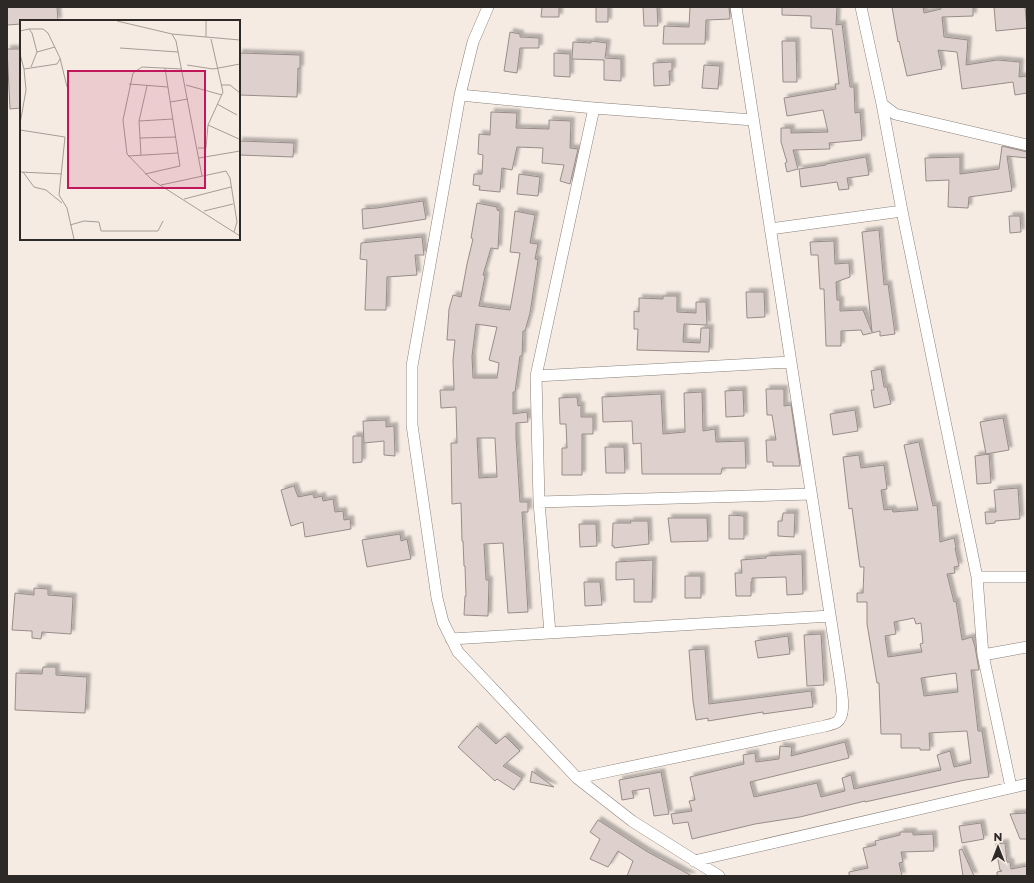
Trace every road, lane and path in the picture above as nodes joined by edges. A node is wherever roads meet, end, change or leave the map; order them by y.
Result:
1 (488, 7) edge
2 (736, 7) edge
3 (861, 7) edge
4 (460, 95) junction
5 (882, 104) junction
6 (594, 108) junction
7 (753, 120) junction
8 (1027, 145) edge
9 (902, 211) junction
10 (770, 229) junction
11 (790, 362) junction
12 (536, 376) junction
13 (811, 494) junction
14 (539, 502) junction
15 (977, 577) junction
16 (1027, 577) edge
17 (830, 616) junction
18 (550, 633) junction
19 (451, 639) junction
20 (1027, 647) edge
21 (983, 655) junction
22 (577, 778) junction
23 (1027, 784) edge
24 (1011, 788) junction
25 (694, 861) junction
26 (719, 876) edge

1 - 4 street
2 - 7 street
3 - 5 street
4 - 6 street
4 - 19 street
5 - 8 street
5 - 9 street
6 - 7 street
6 - 12 street
7 - 10 street
9 - 10 street
9 - 15 street
10 - 11 street
11 - 12 street
11 - 13 street
12 - 14 street
13 - 14 street
13 - 17 street
14 - 18 street
15 - 16 street
15 - 21 street
17 - 18 street
17 - 22 street
18 - 19 street
19 - 22 street
20 - 21 street
21 - 24 street
22 - 25 street
23 - 24 street
24 - 25 street
25 - 26 street

